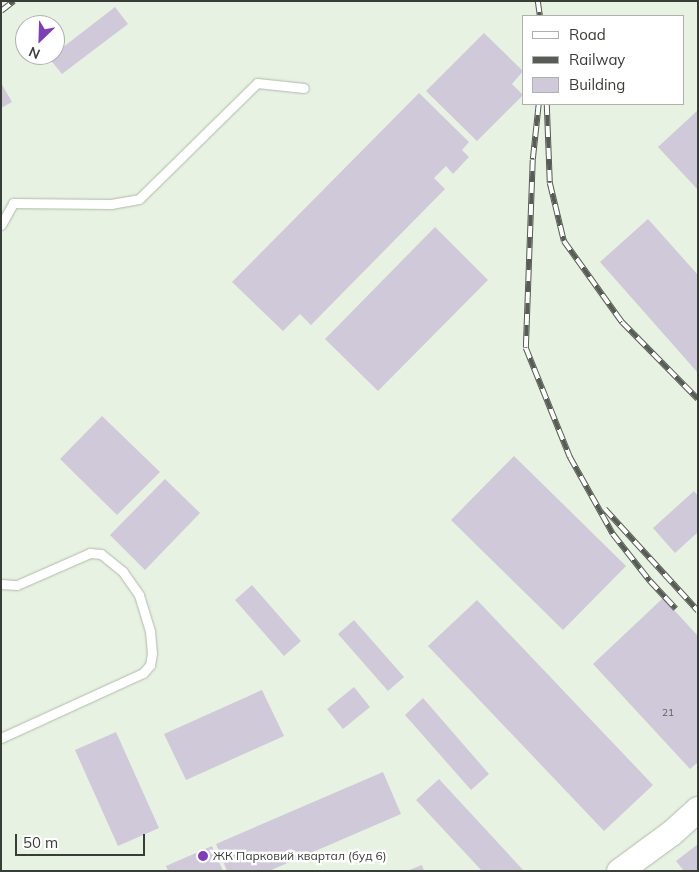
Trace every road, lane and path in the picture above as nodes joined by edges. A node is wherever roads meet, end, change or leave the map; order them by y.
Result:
1 (304, 88) dead end
2 (1, 225) edge
3 (1, 584) edge
4 (1, 738) edge
5 (698, 809) edge
6 (619, 871) edge

1 - 2 lane
3 - 4 lane
5 - 6 main road

